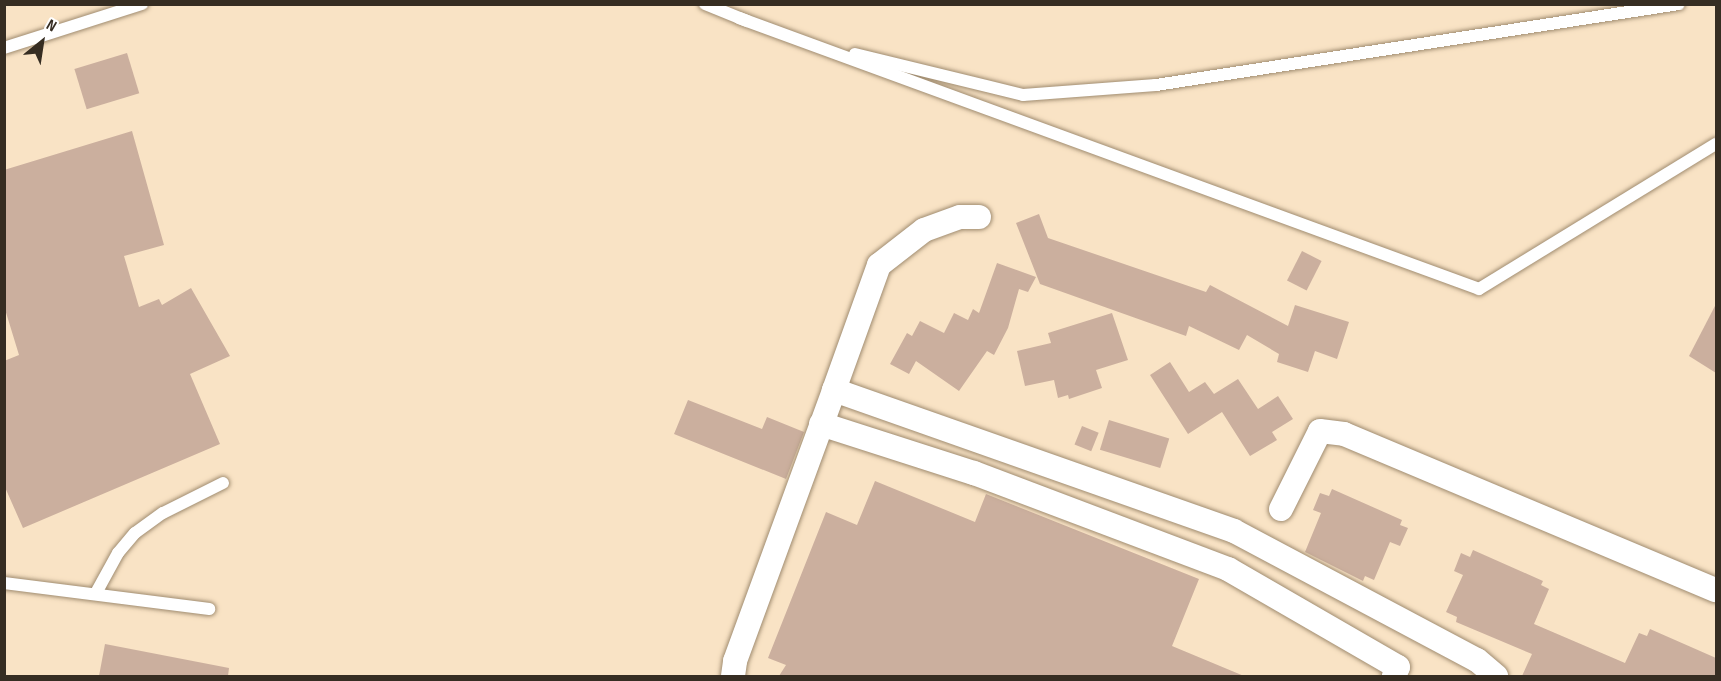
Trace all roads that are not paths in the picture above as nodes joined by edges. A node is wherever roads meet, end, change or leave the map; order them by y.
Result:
1 (142, 4) edge
2 (705, 4) edge
3 (1679, 4) edge
4 (739, 18) junction
5 (4, 48) edge
6 (1716, 144) edge
7 (978, 218) dead end
8 (834, 390) junction
9 (821, 424) junction
10 (223, 483) dead end
11 (1281, 509) dead end
12 (4, 583) edge
13 (1716, 590) edge
14 (96, 593) junction
15 (209, 609) dead end
16 (733, 676) edge
17 (1394, 676) edge
18 (1496, 676) edge

1 - 5 lane
2 - 4 lane
3 - 4 lane
4 - 6 lane
7 - 8 street
8 - 9 street
8 - 18 street
9 - 16 street
9 - 17 street
10 - 14 lane
11 - 13 street
12 - 14 lane
14 - 15 lane

